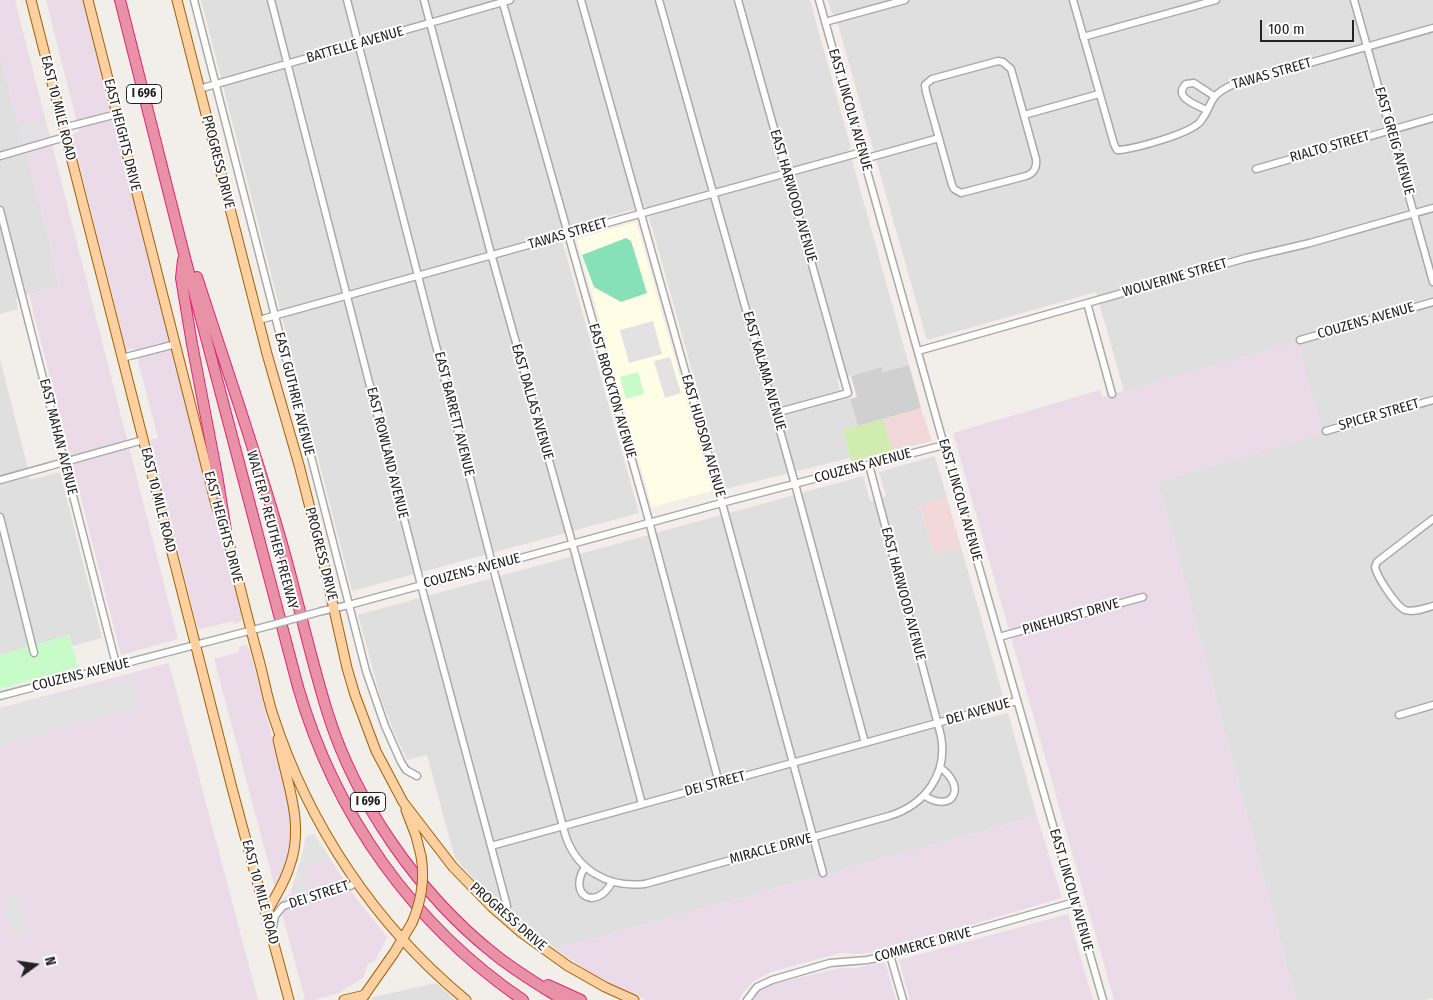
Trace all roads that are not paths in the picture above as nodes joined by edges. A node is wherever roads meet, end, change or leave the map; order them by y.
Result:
1 (30, 0) edge
2 (88, 0) edge
3 (120, 0) edge
4 (177, 0) edge
5 (194, 0) edge
6 (271, 0) edge
7 (348, 0) edge
8 (424, 0) edge
9 (510, 0) edge
10 (581, 0) edge
11 (659, 0) edge
12 (738, 0) edge
13 (819, 0) edge
14 (905, 0) edge
15 (1073, 0) edge
16 (1216, 0) edge
17 (1354, 0) edge
18 (502, 1) edge
19 (825, 22) junction
20 (430, 23) junction
21 (1433, 28) edge
22 (1083, 37) junction
23 (359, 44) junction
24 (1367, 47) junction
25 (287, 64) junction
26 (215, 85) junction
27 (199, 89) junction
28 (1099, 94) junction
29 (1214, 96) junction
30 (1206, 110) junction
31 (117, 114) junction
32 (1024, 115) junction
33 (1433, 118) edge
34 (1390, 130) junction
35 (64, 133) junction
36 (939, 138) junction
37 (862, 152) junction
38 (0, 156) edge
39 (864, 159) junction
40 (1256, 169) dead end
41 (787, 173) junction
42 (168, 188) junction
43 (714, 193) junction
44 (1433, 208) edge
45 (0, 210) edge
46 (641, 214) junction
47 (1414, 214) junction
48 (568, 234) junction
49 (184, 254) junction
50 (492, 255) junction
51 (418, 276) junction
52 (1433, 282) edge
53 (346, 296) junction
54 (1433, 302) edge
55 (1087, 303) junction
56 (275, 316) junction
57 (259, 320) junction
58 (1300, 340) dead end
59 (176, 344) junction
60 (918, 351) junction
61 (122, 358) junction
62 (1112, 394) dead end
63 (1433, 400) edge
64 (775, 413) junction
65 (1326, 431) dead end
66 (143, 440) junction
67 (944, 445) junction
68 (65, 462) junction
69 (869, 465) junction
70 (0, 480) edge
71 (796, 484) junction
72 (722, 503) junction
73 (0, 517) edge
74 (1433, 519) edge
75 (649, 523) junction
76 (226, 531) junction
77 (572, 544) junction
78 (493, 565) junction
79 (421, 585) junction
80 (1143, 597) dead end
81 (349, 605) junction
82 (1433, 606) edge
83 (334, 609) junction
84 (251, 631) junction
85 (999, 637) junction
86 (196, 646) junction
87 (34, 652) dead end
88 (116, 664) junction
89 (0, 696) edge
90 (1017, 701) junction
91 (1433, 705) edge
92 (273, 715) junction
93 (1399, 715) dead end
94 (938, 723) junction
95 (865, 742) junction
96 (792, 763) junction
97 (941, 768) junction
98 (417, 776) dead end
99 (719, 783) junction
100 (925, 796) junction
101 (403, 802) junction
102 (642, 804) junction
103 (563, 826) junction
104 (813, 837) junction
105 (491, 846) junction
106 (585, 867) junction
107 (822, 873) dead end
108 (356, 882) junction
109 (612, 882) junction
110 (1075, 902) junction
111 (507, 906) dead end
112 (266, 914) junction
113 (271, 934) junction
114 (402, 940) junction
115 (890, 955) junction
116 (532, 981) junction
117 (501, 985) junction
118 (363, 997) edge
119 (289, 1000) edge
120 (344, 1000) edge
121 (466, 1000) edge
122 (517, 1000) edge
123 (523, 1000) edge
124 (563, 1000) edge
125 (581, 1000) edge
126 (634, 1000) edge
127 (747, 1000) edge
128 (903, 1000) edge
129 (1103, 1000) edge

1 - 35 main road, EAST 10 MILE ROAD
2 - 31 main road, EAST HEIGHTS DRIVE
3 - 42 highway, WALTER P REUTHER FREEWAY / I 696
4 - 27 main road, PROGRESS DRIVE
5 - 26 street, EAST GUTHRIE AVENUE
6 - 25 street, EAST ROWLAND AVENUE
7 - 23 street, EAST BARRETT AVENUE
8 - 20 street, EAST DALLAS AVENUE
9 - 18 street, BATTELLE AVENUE
10 - 46 street, EAST HUDSON AVENUE
11 - 43 street, EAST KALAMA AVENUE
12 - 41 street, EAST HARWOOD AVENUE
13 - 19 street, EAST LINCOLN AVENUE
14 - 19 street
15 - 22 street
16 - 22 street
17 - 24 street, EAST GREIG AVENUE
18 - 20 street, BATTELLE AVENUE
18 - 48 street, EAST BROCKTON AVENUE
19 - 37 street, EAST LINCOLN AVENUE
20 - 23 street, BATTELLE AVENUE
20 - 50 street, EAST DALLAS AVENUE
21 - 24 street, TAWAS STREET
22 - 28 street
23 - 25 street, BATTELLE AVENUE
23 - 51 street, EAST BARRETT AVENUE
24 - 29 street, TAWAS STREET
24 - 34 street, EAST GREIG AVENUE
25 - 26 street, BATTELLE AVENUE
25 - 53 street, EAST ROWLAND AVENUE
26 - 27 street, BATTELLE AVENUE
26 - 56 street, EAST GUTHRIE AVENUE
27 - 57 main road, PROGRESS DRIVE
28 - 30 street, TAWAS STREET
28 - 32 street
29 - 30 street, TAWAS STREET
29 - 30 street
31 - 35 street
31 - 59 main road, EAST HEIGHTS DRIVE
32 - 36 street
32 - 36 street
33 - 34 street, RIALTO STREET
34 - 40 street, RIALTO STREET
34 - 47 street, EAST GREIG AVENUE
35 - 38 street
35 - 61 main road, EAST 10 MILE ROAD
36 - 39 street
37 - 39 street, EAST LINCOLN AVENUE
37 - 41 street, TAWAS STREET
39 - 60 street, EAST LINCOLN AVENUE
41 - 43 street, TAWAS STREET
41 - 64 street, EAST HARWOOD AVENUE
42 - 49 highway, WALTER P REUTHER FREEWAY / I 696
42 - 116 highway, WALTER P REUTHER FREEWAY / I 696
43 - 46 street, TAWAS STREET
43 - 64 street, EAST KALAMA AVENUE
44 - 47 street, WOLVERINE STREET
45 - 68 street, EAST MAHAN AVENUE
46 - 48 street, TAWAS STREET
46 - 72 street, EAST HUDSON AVENUE
47 - 52 street, EAST GREIG AVENUE
47 - 55 street, WOLVERINE STREET
48 - 50 street, TAWAS STREET
48 - 75 street, EAST BROCKTON AVENUE
49 - 76 highway
49 - 117 highway, WALTER P REUTHER FREEWAY / I 696
50 - 51 street, TAWAS STREET
50 - 77 street, EAST DALLAS AVENUE
51 - 53 street, TAWAS STREET
51 - 78 street, EAST BARRETT AVENUE
53 - 56 street, TAWAS STREET
53 - 79 street, EAST ROWLAND AVENUE
54 - 58 street, COUZENS AVENUE
55 - 60 street, WOLVERINE STREET
55 - 62 street
56 - 57 street, TAWAS STREET
56 - 81 street, EAST GUTHRIE AVENUE
57 - 83 main road, PROGRESS DRIVE
59 - 61 street
59 - 76 main road, EAST HEIGHTS DRIVE
60 - 67 street, EAST LINCOLN AVENUE
61 - 66 main road, EAST 10 MILE ROAD
63 - 65 street, SPICER STREET
64 - 71 street, EAST KALAMA AVENUE
66 - 68 street
66 - 86 main road, EAST 10 MILE ROAD
67 - 69 street, COUZENS AVENUE
67 - 85 street, EAST LINCOLN AVENUE
68 - 70 street
68 - 88 street, EAST MAHAN AVENUE
69 - 71 street, COUZENS AVENUE
69 - 94 street, EAST HARWOOD AVENUE
71 - 72 street, COUZENS AVENUE
71 - 95 street, EAST KALAMA AVENUE
72 - 75 street, COUZENS AVENUE
72 - 96 street, EAST HUDSON AVENUE
73 - 87 street
74 - 82 street
75 - 77 street, COUZENS AVENUE
75 - 99 street, EAST BROCKTON AVENUE
76 - 84 main road, EAST HEIGHTS DRIVE
77 - 78 street, COUZENS AVENUE
77 - 102 street, EAST DALLAS AVENUE
78 - 79 street, COUZENS AVENUE
78 - 103 street, EAST BARRETT AVENUE
79 - 81 street, COUZENS AVENUE
79 - 105 street, EAST ROWLAND AVENUE
80 - 85 street, PINEHURST DRIVE
81 - 83 street, COUZENS AVENUE
81 - 98 street, EAST GUTHRIE AVENUE
83 - 84 street, COUZENS AVENUE, bridge
83 - 101 main road, PROGRESS DRIVE
84 - 86 street, COUZENS AVENUE
84 - 92 main road, EAST HEIGHTS DRIVE
85 - 90 street, EAST LINCOLN AVENUE
86 - 88 street, COUZENS AVENUE
86 - 112 main road, EAST 10 MILE ROAD
88 - 89 street, COUZENS AVENUE
90 - 94 street, DEI AVENUE
90 - 110 street, EAST LINCOLN AVENUE
91 - 93 street
92 - 108 main road, EAST HEIGHTS DRIVE
92 - 112 main road
94 - 95 street, DEI STREET
94 - 97 street, MIRACLE DRIVE
95 - 96 street, DEI STREET
96 - 99 street, DEI STREET
96 - 104 street, EAST HUDSON AVENUE
97 - 100 street, MIRACLE DRIVE
97 - 100 street
99 - 102 street, DEI STREET
100 - 104 street, MIRACLE DRIVE
101 - 114 main road, bridge
101 - 126 main road, PROGRESS DRIVE
102 - 103 street, DEI STREET
103 - 105 street, DEI STREET
103 - 106 street, MIRACLE DRIVE
104 - 107 street, EAST HUDSON AVENUE
104 - 109 street, MIRACLE DRIVE
105 - 111 street, EAST ROWLAND AVENUE
106 - 109 street, MIRACLE DRIVE
106 - 109 street
108 - 113 street, DEI STREET
108 - 114 main road, EAST HEIGHTS DRIVE
110 - 115 street, COMMERCE DRIVE
110 - 129 street, EAST LINCOLN AVENUE
112 - 113 main road, EAST 10 MILE ROAD
113 - 119 main road, EAST 10 MILE ROAD
114 - 118 main road
114 - 121 main road, EAST HEIGHTS DRIVE
115 - 127 street, COMMERCE DRIVE
115 - 128 street
116 - 124 highway, WALTER P REUTHER FREEWAY / I 696
116 - 125 highway
117 - 122 highway
117 - 123 highway, WALTER P REUTHER FREEWAY / I 696
118 - 120 main road

